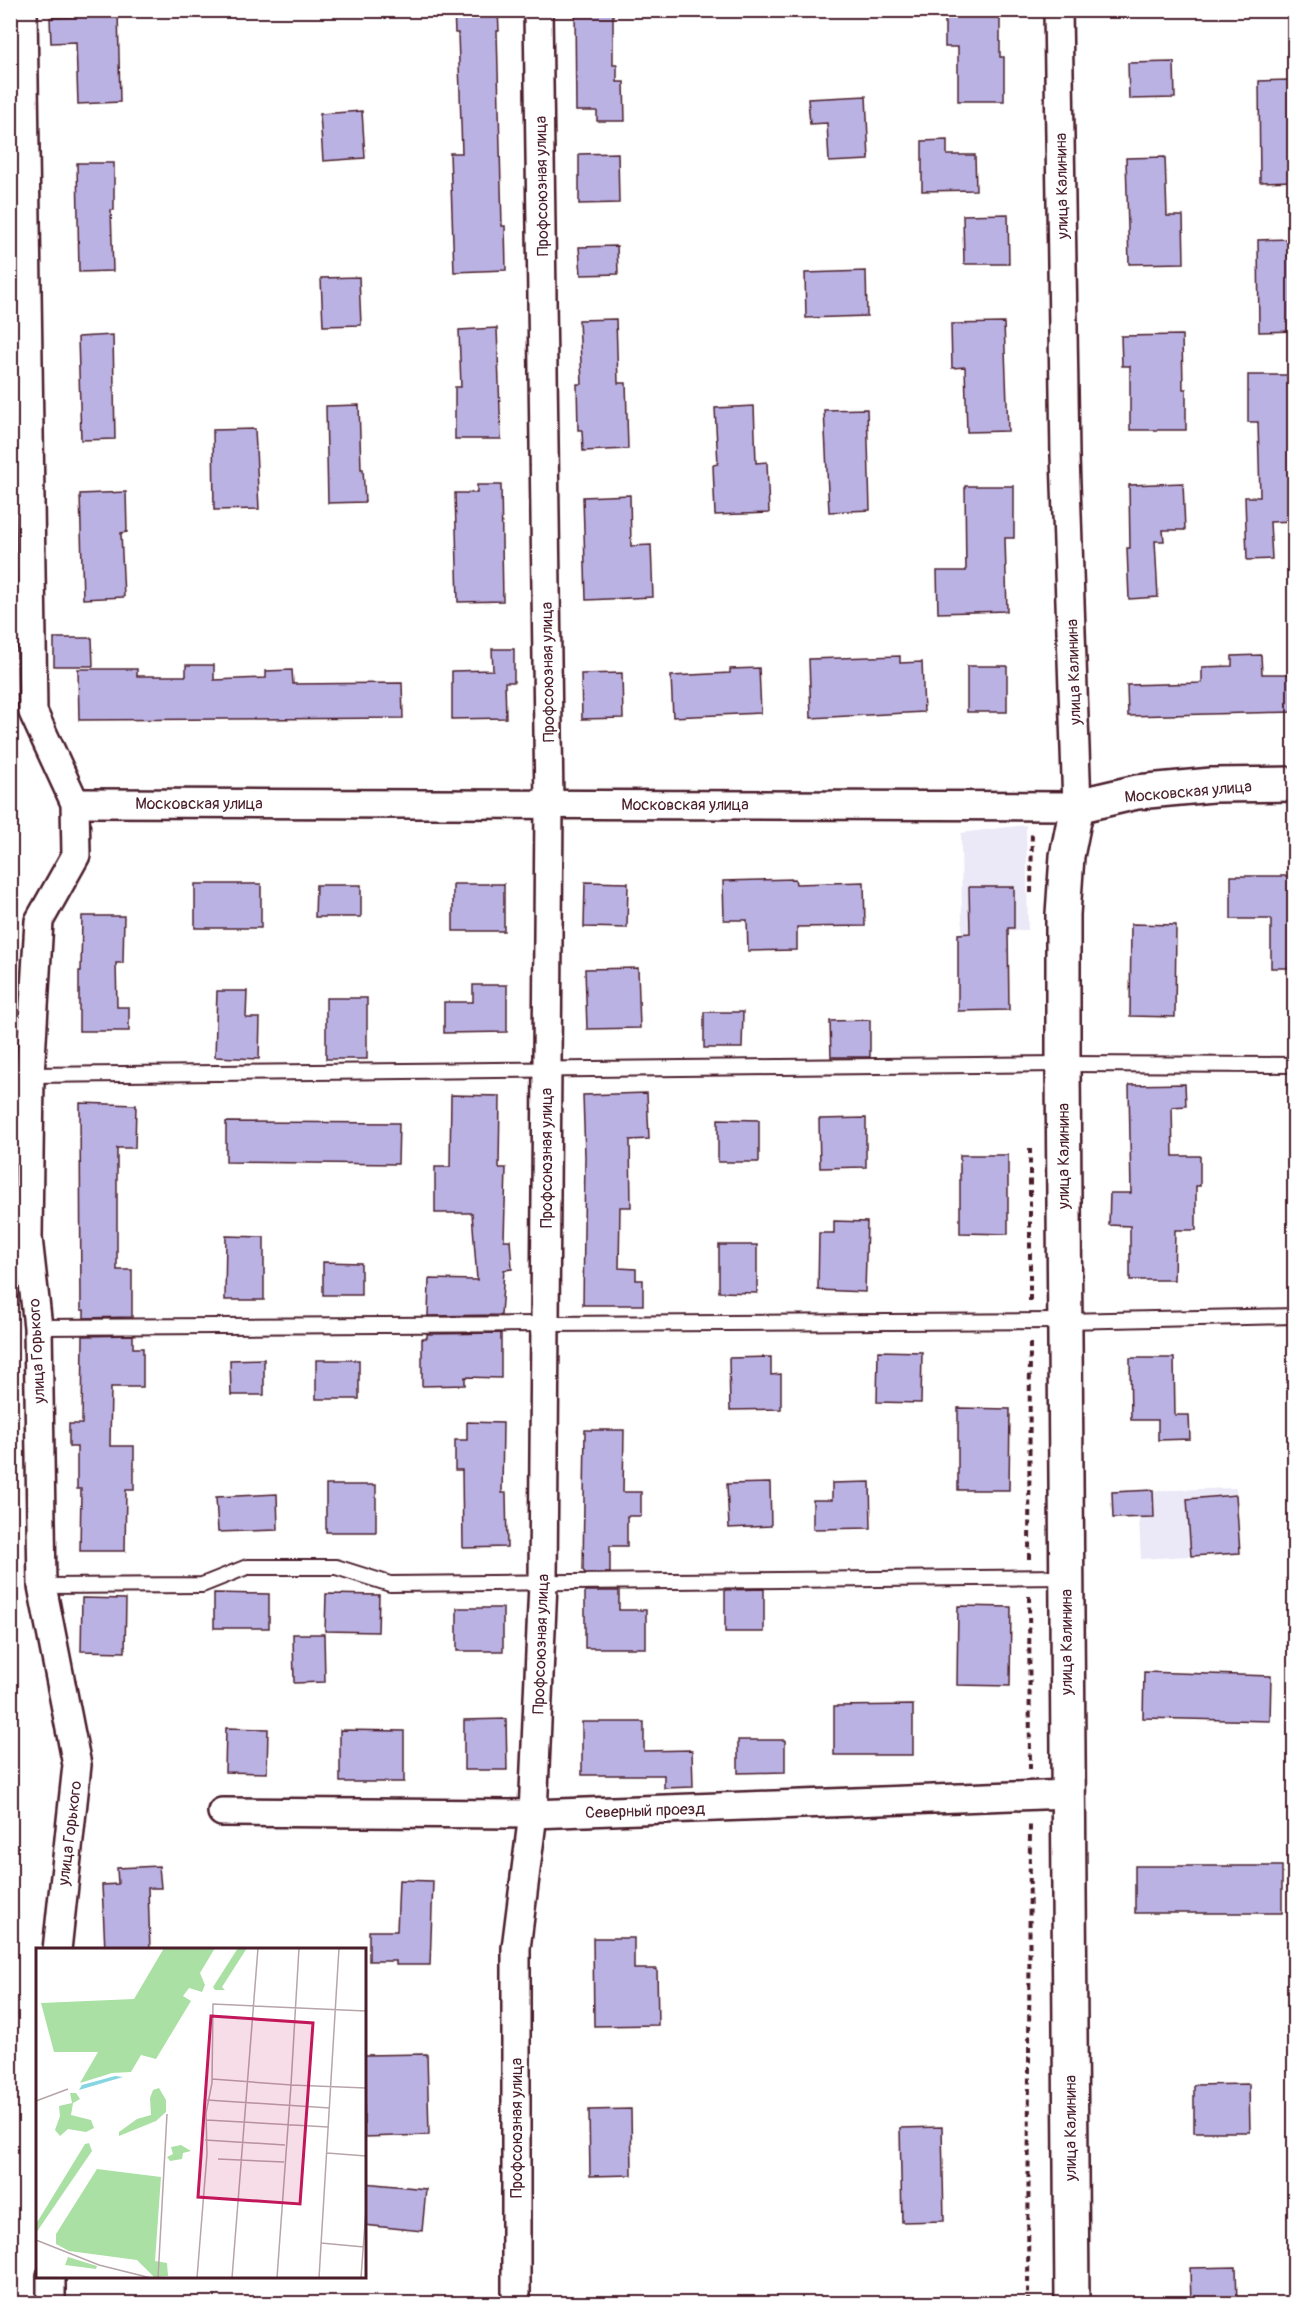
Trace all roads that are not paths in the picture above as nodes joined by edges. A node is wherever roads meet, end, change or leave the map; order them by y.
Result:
1 (24, 10) edge
2 (538, 10) edge
3 (1058, 10) edge
4 (1294, 784) edge
5 (75, 802) junction
6 (549, 804) junction
7 (1077, 806) junction
8 (1062, 1064) junction
9 (1294, 1065) edge
10 (547, 1069) junction
11 (30, 1075) junction
12 (1294, 1316) edge
13 (1064, 1321) junction
14 (545, 1324) junction
15 (38, 1327) junction
16 (1066, 1577) junction
17 (543, 1583) junction
18 (42, 1586) junction
19 (1068, 1794) junction
20 (222, 1812) dead end
21 (533, 1814) junction
22 (57, 1948) edge
23 (51, 2278) edge
24 (51, 2304) edge
25 (516, 2304) edge
26 (1072, 2304) edge

1 - 5 street, улица Горького
2 - 6 street, Профсоюзная улица
3 - 7 street, улица Калинина
4 - 7 main road, Московская улица
5 - 6 street, Московская улица
5 - 11 street, улица Горького
6 - 7 street, Московская улица
6 - 10 street, Профсоюзная улица
7 - 8 main road, улица Калинина
8 - 9 lane
8 - 10 lane
8 - 13 main road, улица Калинина
10 - 11 lane
10 - 14 street, Профсоюзная улица
11 - 15 street, улица Горького
12 - 13 lane
13 - 14 lane
13 - 16 main road, улица Калинина
14 - 15 lane
14 - 17 street, Профсоюзная улица
15 - 18 street, улица Горького
16 - 17 lane
16 - 19 main road, улица Калинина
17 - 18 lane
17 - 21 street, Профсоюзная улица
18 - 22 street, улица Горького
19 - 21 street, Северный проезд
19 - 26 main road, улица Калинина
20 - 21 street, Северный проезд
21 - 25 street, Профсоюзная улица
23 - 24 street

